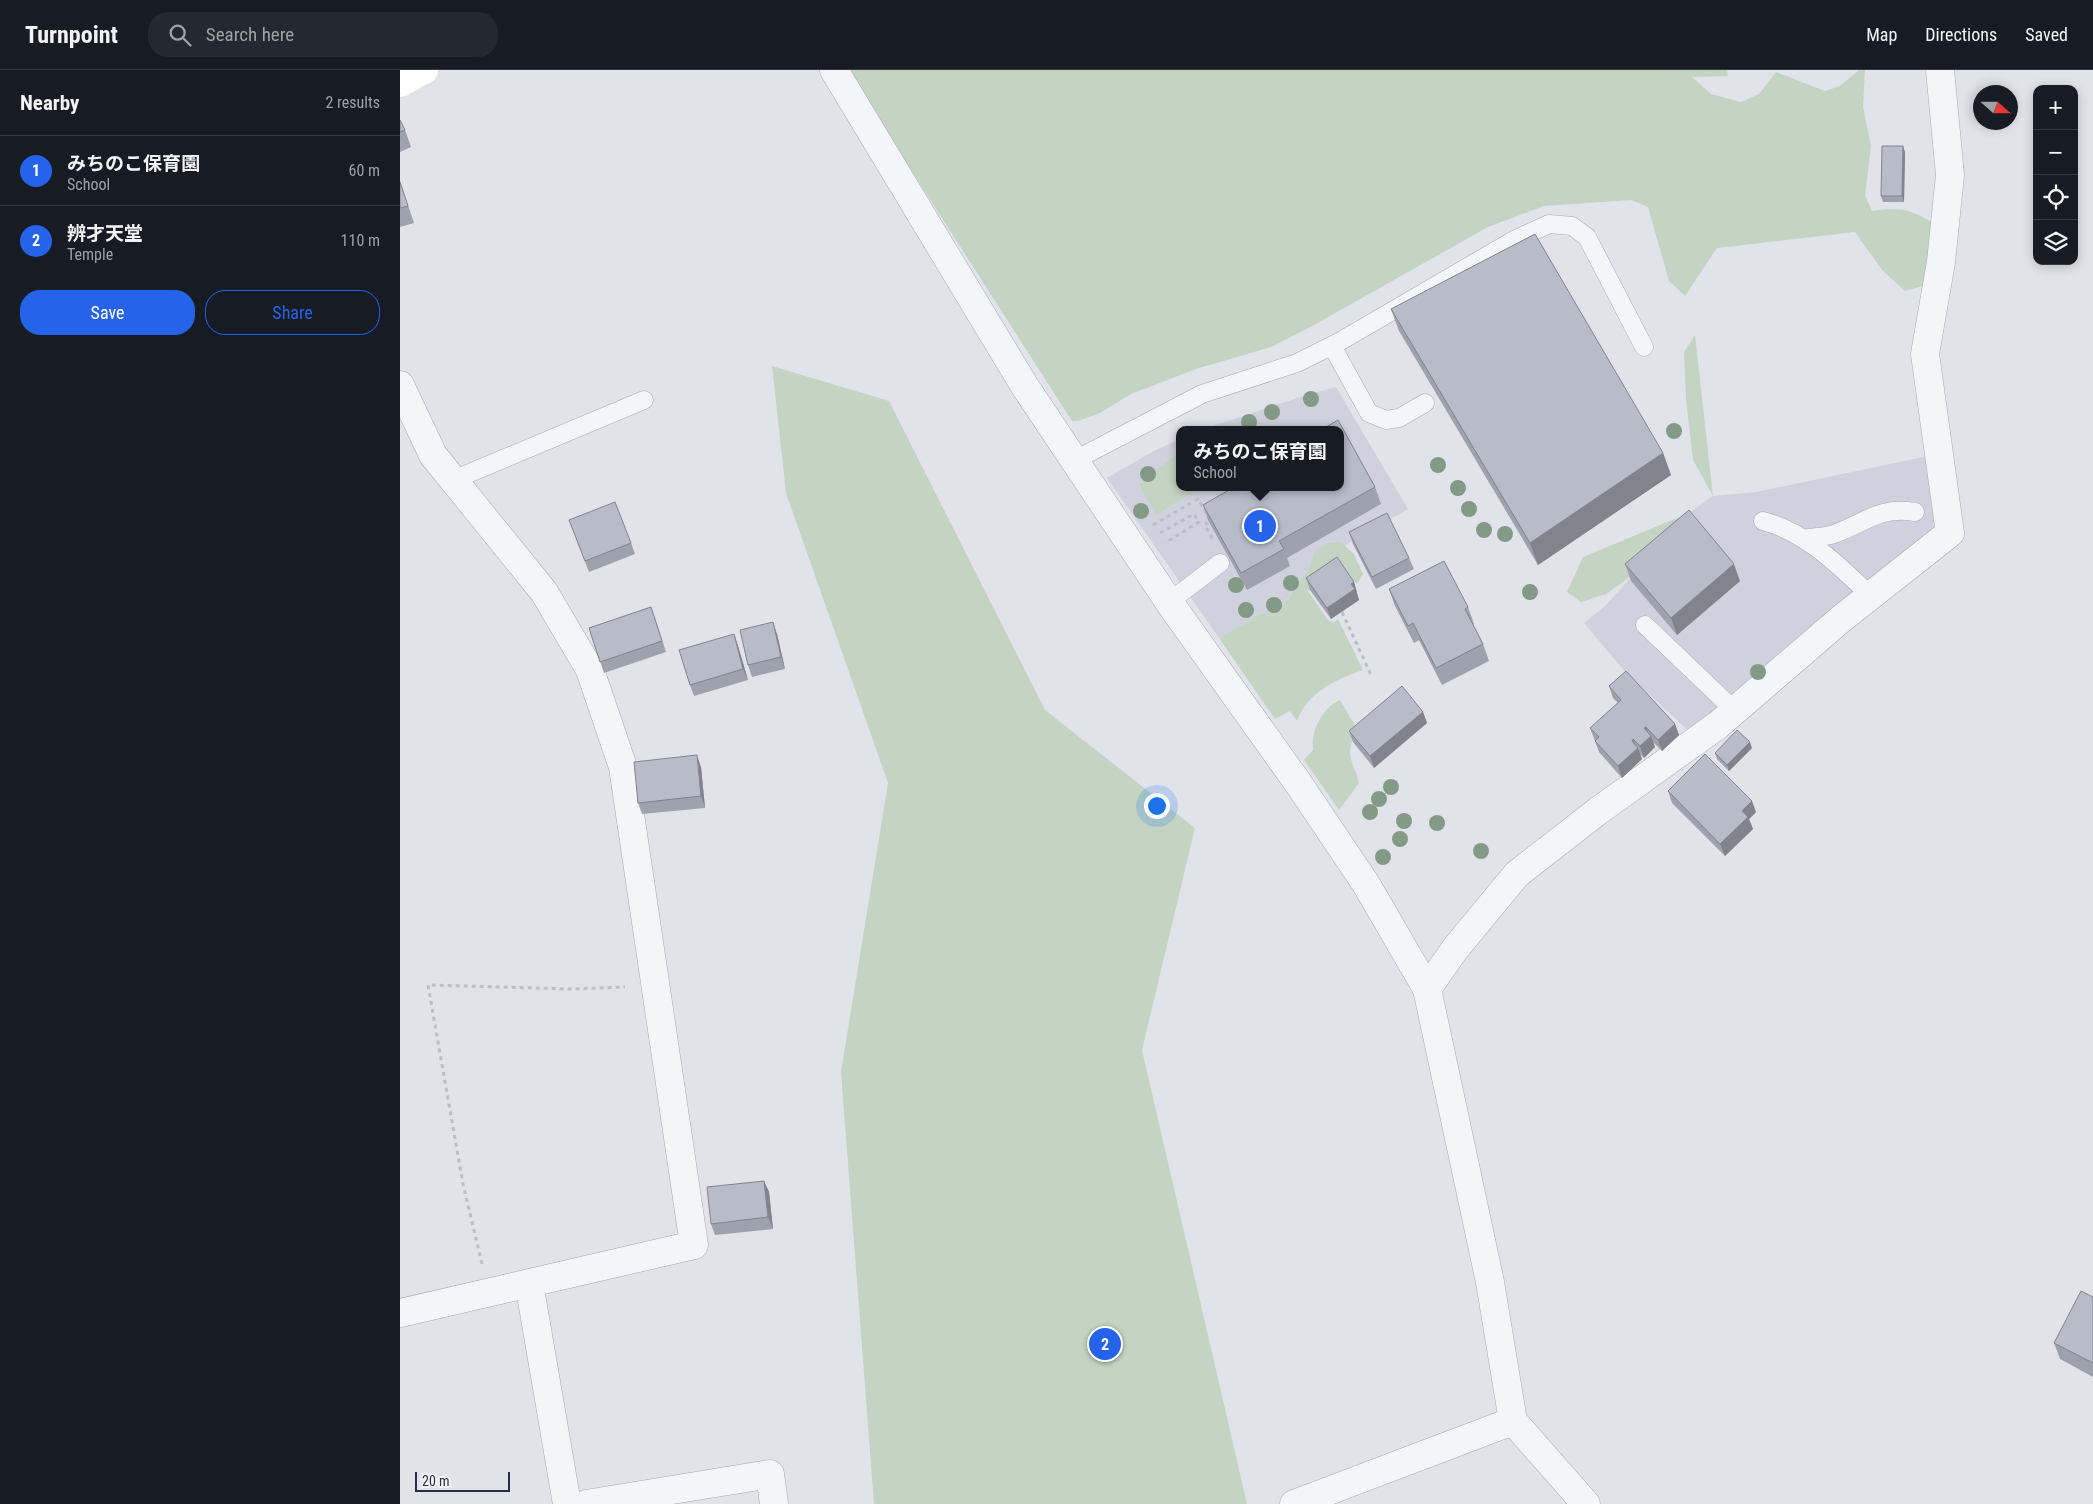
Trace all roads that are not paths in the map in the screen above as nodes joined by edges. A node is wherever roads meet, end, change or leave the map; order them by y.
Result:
1 (424, 70) edge
2 (834, 70) edge
3 (1940, 70) edge
4 (400, 83) edge
5 (1332, 346) junction
6 (1644, 347) dead end
7 (400, 385) edge
8 (644, 400) dead end
9 (1425, 402) dead end
10 (1075, 460) junction
11 (453, 480) junction
12 (1915, 512) dead end
13 (1762, 522) dead end
14 (1803, 539) junction
15 (1220, 563) road end
16 (1180, 594) junction
17 (1870, 596) junction
18 (1645, 625) dead end
19 (1735, 711) junction
20 (1426, 989) junction
21 (529, 1283) junction
22 (400, 1313) edge
23 (1513, 1421) junction
24 (635, 1500) edge
25 (567, 1504) edge
26 (586, 1504) edge
27 (774, 1504) edge
28 (1294, 1504) edge
29 (1586, 1504) edge

1 - 4 street
2 - 10 street
3 - 17 street
5 - 6 lane
5 - 9 lane
5 - 10 lane
7 - 11 street
8 - 11 lane
10 - 16 street
11 - 21 street
12 - 14 lane
13 - 14 lane
14 - 17 lane
15 - 16 lane
16 - 20 street
17 - 19 street
18 - 19 lane
19 - 20 street
20 - 23 street
21 - 22 street
21 - 25 street
23 - 28 street
23 - 29 street
24 - 26 street
24 - 27 street

